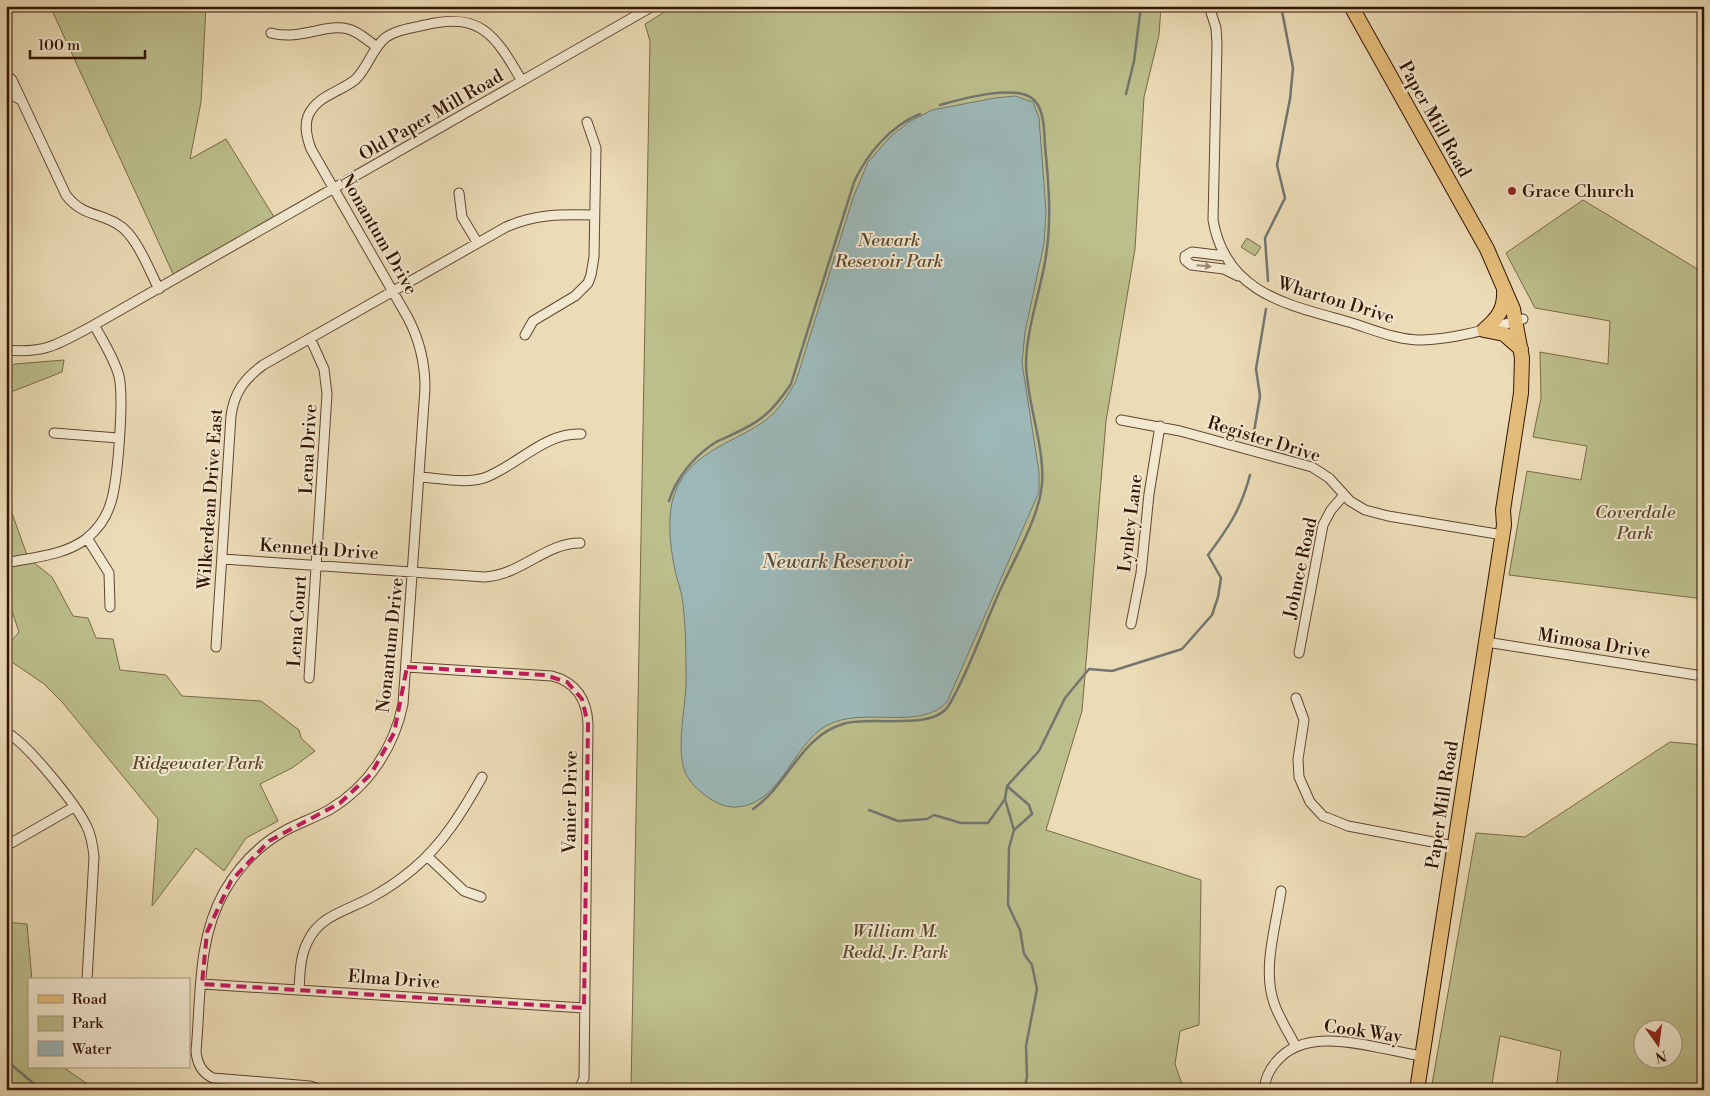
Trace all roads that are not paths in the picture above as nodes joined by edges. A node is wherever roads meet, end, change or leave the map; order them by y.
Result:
1 (653, 6) edge
2 (1209, 6) edge
3 (1351, 6) edge
4 (271, 33) dead end
5 (377, 47) junction
6 (6, 74) edge
7 (522, 81) junction
8 (6, 96) edge
9 (21, 100) junction
10 (587, 122) dead end
11 (334, 188) junction
12 (459, 193) dead end
13 (594, 214) junction
14 (477, 242) junction
15 (1487, 249) junction
16 (1225, 256) junction
17 (1242, 278) junction
18 (1503, 284) junction
19 (159, 289) junction
20 (393, 291) junction
21 (1520, 320) junction
22 (94, 325) junction
23 (1484, 330) junction
24 (525, 335) dead end
25 (310, 338) junction
26 (1521, 349) junction
27 (6, 350) edge
28 (1121, 420) dead end
29 (1160, 426) junction
30 (54, 433) dead end
31 (581, 434) dead end
32 (118, 438) junction
33 (419, 477) junction
34 (1344, 495) junction
35 (1503, 530) junction
36 (87, 538) junction
37 (580, 544) dead end
38 (222, 559) junction
39 (6, 563) edge
40 (317, 566) junction
41 (413, 572) junction
42 (110, 607) dead end
43 (1131, 624) dead end
44 (1486, 642) junction
45 (216, 647) dead end
46 (1299, 653) dead end
47 (407, 667) junction
48 (1696, 675) dead end
49 (310, 678) dead end
50 (1296, 698) dead end
51 (6, 732) edge
52 (482, 777) dead end
53 (74, 807) junction
54 (6, 846) edge
55 (1454, 846) junction
56 (427, 856) junction
57 (1281, 891) dead end
58 (481, 897) dead end
59 (87, 978) edge
60 (202, 984) junction
61 (299, 990) junction
62 (584, 1008) junction
63 (1295, 1045) junction
64 (1422, 1056) junction
65 (321, 1090) edge
66 (579, 1090) edge
67 (1264, 1090) edge
68 (1417, 1090) edge

1 - 7 street, Old Paper Mill Road
2 - 16 street, Wharton Drive
3 - 15 main road, Paper Mill Road
4 - 5 street
5 - 7 street
5 - 11 street, Nonantum Drive
6 - 9 street
7 - 11 street, Old Paper Mill Road
8 - 9 street
9 - 19 street
10 - 13 street
11 - 19 street, Old Paper Mill Road
11 - 20 street, Nonantum Drive
12 - 14 street
13 - 14 street, Wilkerdean Drive East
13 - 24 street
14 - 20 street, Wilkerdean Drive East
15 - 18 main road, Paper Mill Road
15 - 21 main road, Paper Mill Road
16 - 17 street, Wharton Drive
16 -> 17 street
17 - 23 street, Wharton Drive
18 - 21 main road, Paper Mill Road
18 - 23 main road
19 - 22 street, Old Paper Mill Road
20 - 25 street, Wilkerdean Drive East
20 - 33 street, Nonantum Drive
21 - 23 street, Wharton Drive
21 - 26 main road, Paper Mill Road
21 - 35 main road, Paper Mill Road
22 - 27 street, Old Paper Mill Road
22 - 32 street
23 - 26 main road
25 - 38 street, Wilkerdean Drive East
25 - 40 street, Lena Drive
26 - 35 main road, Paper Mill Road
28 - 29 street, Register Drive
29 - 34 street, Register Drive
29 - 43 street, Lynley Lane
30 - 32 street
31 - 33 street
32 - 36 street
33 - 41 street, Nonantum Drive
34 - 35 street, Register Drive
34 - 46 street, Johnce Road
35 - 44 main road, Paper Mill Road
36 - 39 street
36 - 42 street
37 - 41 street, Kenneth Drive
38 - 40 street, Kenneth Drive
38 - 45 street, Wilkerdean Drive East
40 - 41 street, Kenneth Drive
40 - 49 street, Lena Court
41 - 47 street, Nonantum Drive
44 - 48 street, Mimosa Drive
44 - 55 main road, Paper Mill Road
47 - 60 street, Nonantum Drive
47 - 62 street, Vanier Drive
50 - 55 street
51 - 53 street
52 - 56 street
53 - 54 street
53 - 59 street
55 - 64 main road, Paper Mill Road
56 - 58 street
56 - 61 street
57 - 63 street
60 - 61 street, Elma Drive
60 - 65 street, Nonantum Drive
61 - 62 street, Elma Drive
62 - 66 street, Vanier Drive
63 - 64 street, Cook Way
63 - 67 street
64 - 68 main road, Paper Mill Road

